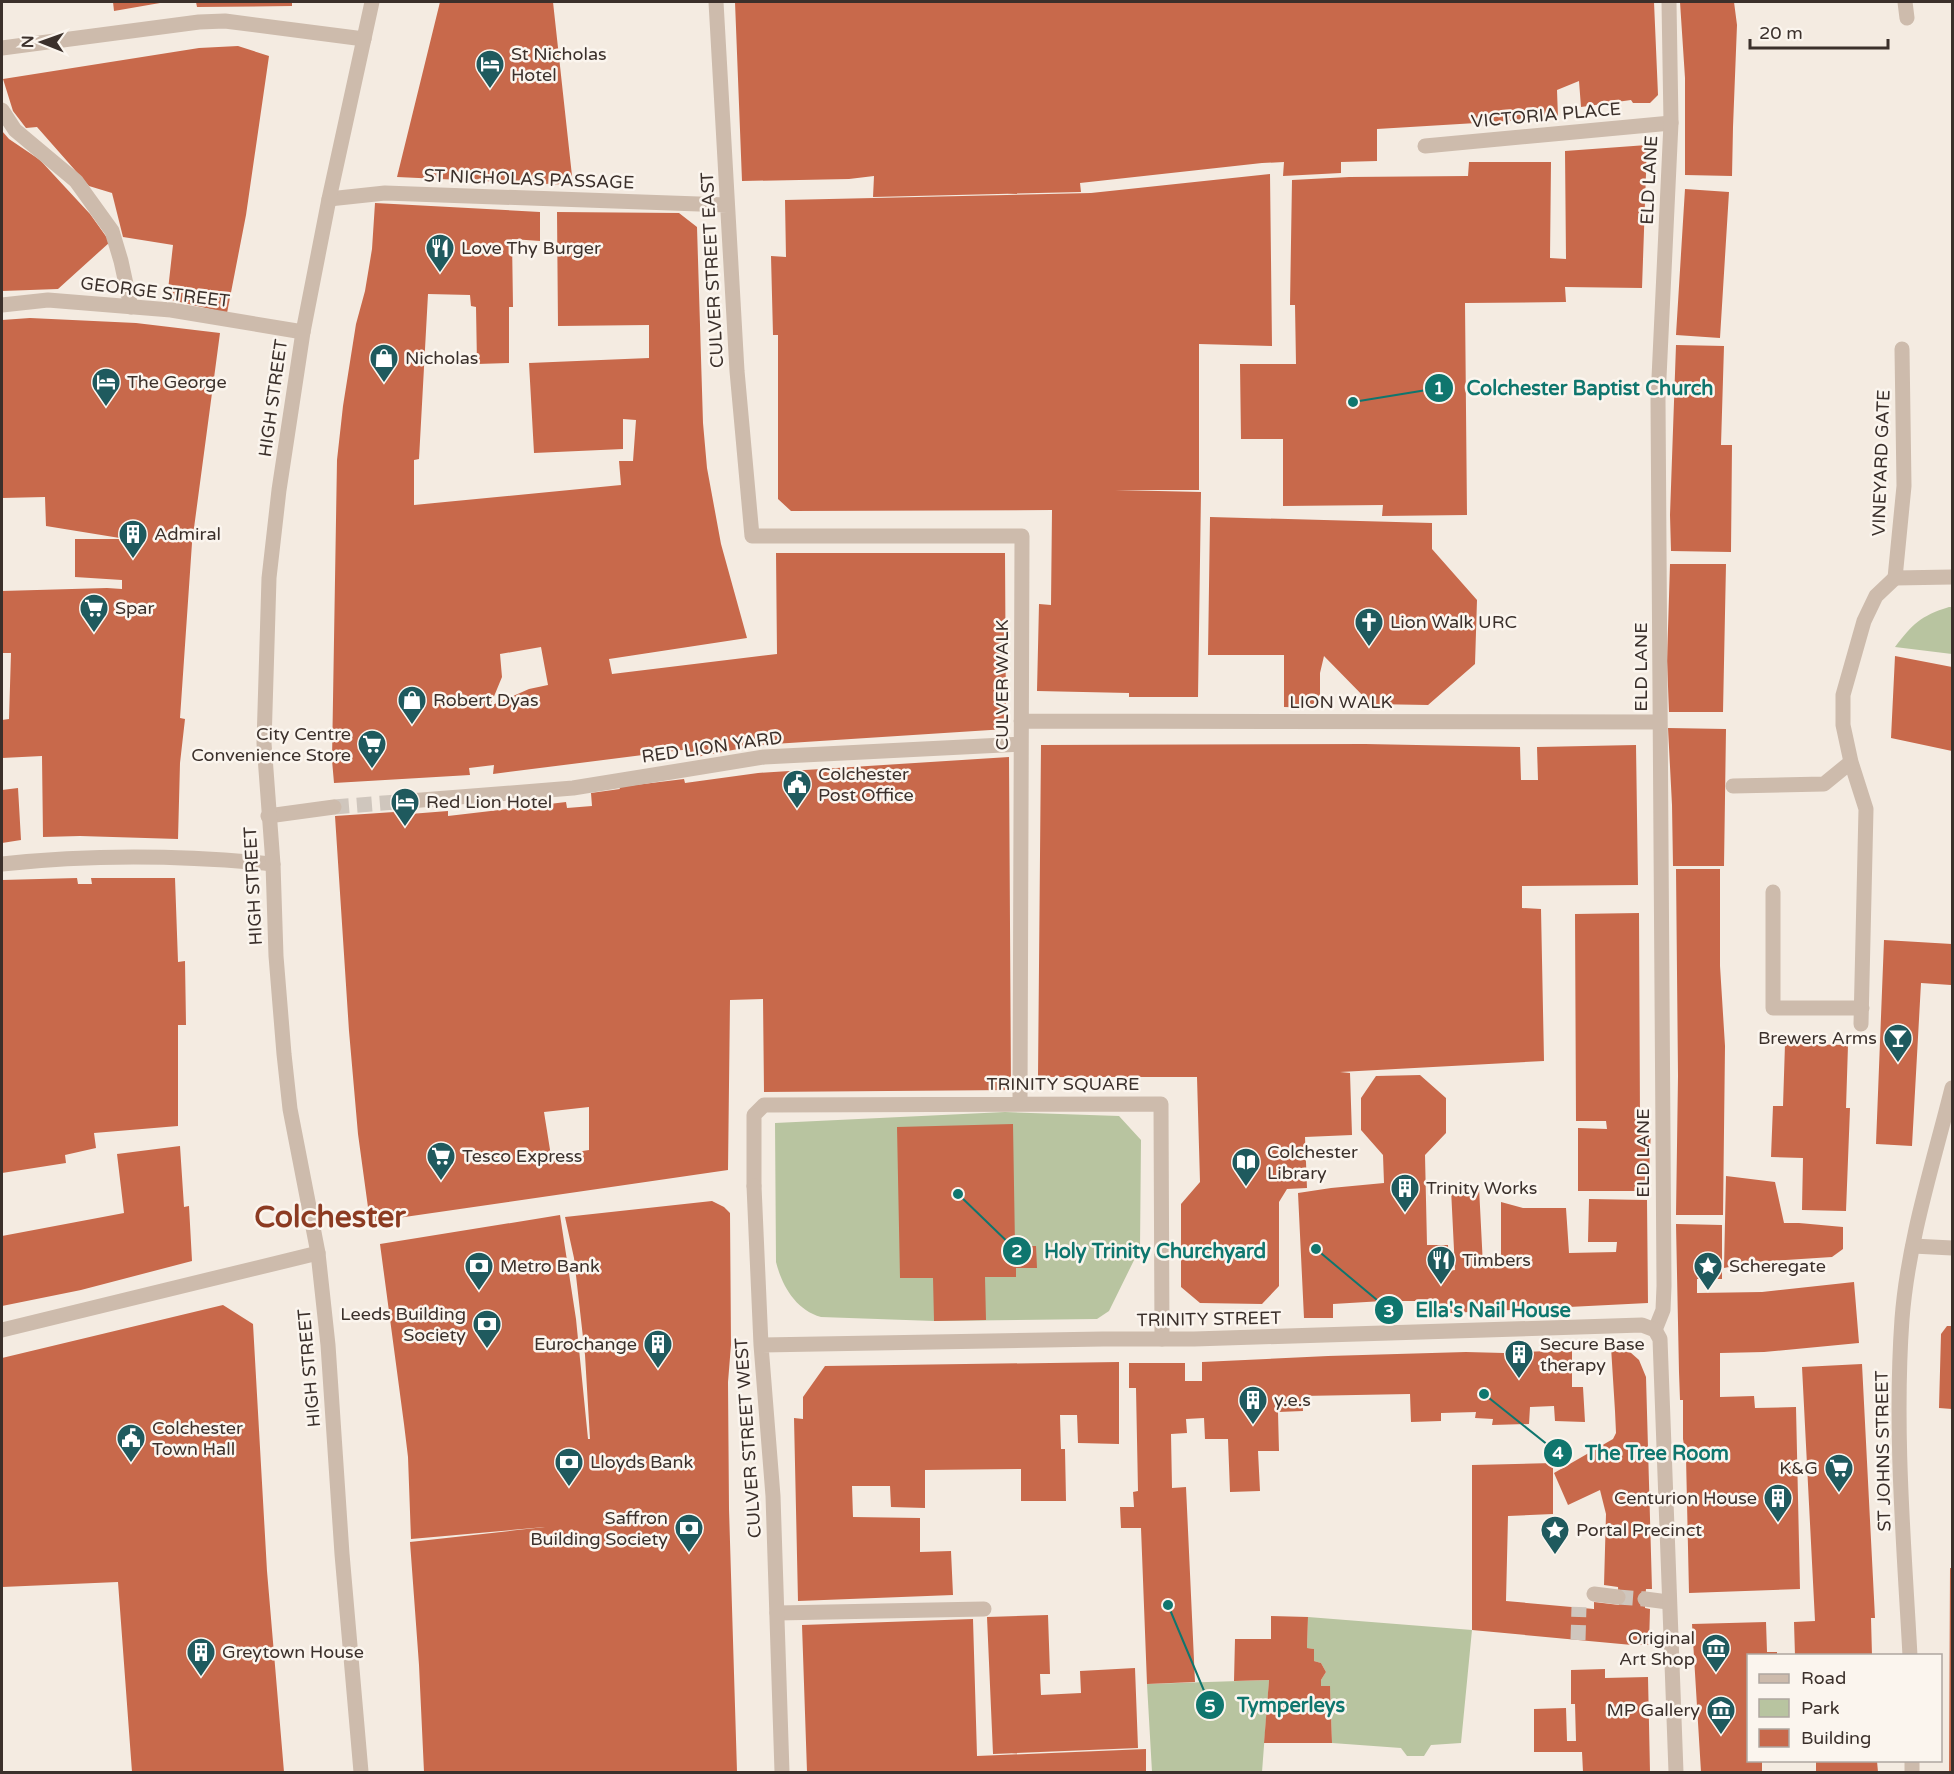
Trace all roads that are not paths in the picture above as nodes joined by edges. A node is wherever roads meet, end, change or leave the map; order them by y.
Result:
1 (372, 2) edge
2 (716, 2) edge
3 (1669, 2) edge
4 (1905, 2) edge
5 (1907, 18) dead end
6 (364, 39) junction
7 (2, 48) edge
8 (2, 111) edge
9 (1671, 123) junction
10 (1425, 146) dead end
11 (329, 199) junction
12 (727, 205) junction
13 (2, 305) edge
14 (130, 307) junction
15 (303, 332) junction
16 (1902, 349) dead end
17 (752, 536) joint
18 (1953, 577) edge
19 (1895, 578) junction
20 (1021, 722) junction
21 (1660, 722) junction
22 (1021, 744) junction
23 (1851, 762) junction
24 (1733, 786) dead end
25 (409, 801) tunnel mouth
26 (334, 807) tunnel mouth
27 (268, 816) junction
28 (2, 864) edge
29 (273, 864) junction
30 (1773, 892) dead end
31 (1862, 1008) junction
32 (1861, 1024) dead end
33 (1953, 1088) edge
34 (1020, 1103) junction
35 (764, 1105) joint
36 (1913, 1246) junction
37 (1953, 1248) edge
38 (318, 1252) junction
39 (2, 1330) edge
40 (1655, 1330) junction
41 (1162, 1339) junction
42 (761, 1345) junction
43 (1594, 1594) dead end
44 (1618, 1597) tunnel mouth
45 (1645, 1599) tunnel mouth
46 (1668, 1602) junction
47 (984, 1609) dead end
48 (777, 1613) junction
49 (1910, 1654) edge
50 (361, 1773) edge
51 (782, 1773) edge
52 (1676, 1773) edge

1 - 6 street, HIGH STREET
2 - 12 street, CULVER STREET EAST
3 - 9 street, ELD LANE
4 - 5 street
6 - 7 street
6 - 11 street, HIGH STREET
8 - 14 street
9 - 10 street, VICTORIA PLACE
9 - 21 street, ELD LANE
11 - 12 street, ST NICHOLAS PASSAGE
11 - 15 street, HIGH STREET
12 - 17 street, CULVER STREET EAST
13 - 14 street, GEORGE STREET
14 - 15 street, GEORGE STREET
15 - 27 street, HIGH STREET
16 - 19 street, VINEYARD GATE
17 - 20 street, CULVER WALK
18 - 19 street
19 - 23 street
20 - 21 street, LION WALK
20 - 22 street, CULVER WALK
21 - 40 street, ELD LANE
22 - 25 street, RED LION YARD
22 - 34 street, CULVER WALK
23 - 24 street
23 - 31 street
26 - 27 street
27 - 29 street, HIGH STREET
28 - 29 street
29 - 38 street, HIGH STREET
30 - 31 street
31 - 32 street
33 - 36 street, ST JOHNS STREET
34 - 35 street, TRINITY SQUARE
34 - 41 street, TRINITY SQUARE
35 - 42 street, CULVER STREET WEST
36 - 37 street
36 - 49 street, ST JOHNS STREET
38 - 39 street
38 - 50 street, HIGH STREET
40 - 41 street, TRINITY STREET
40 - 46 street
41 - 42 street, TRINITY STREET
42 - 48 street, CULVER STREET WEST
43 - 44 street
45 - 46 street
46 - 52 street
47 - 48 street
48 - 51 street, CULVER STREET WEST

